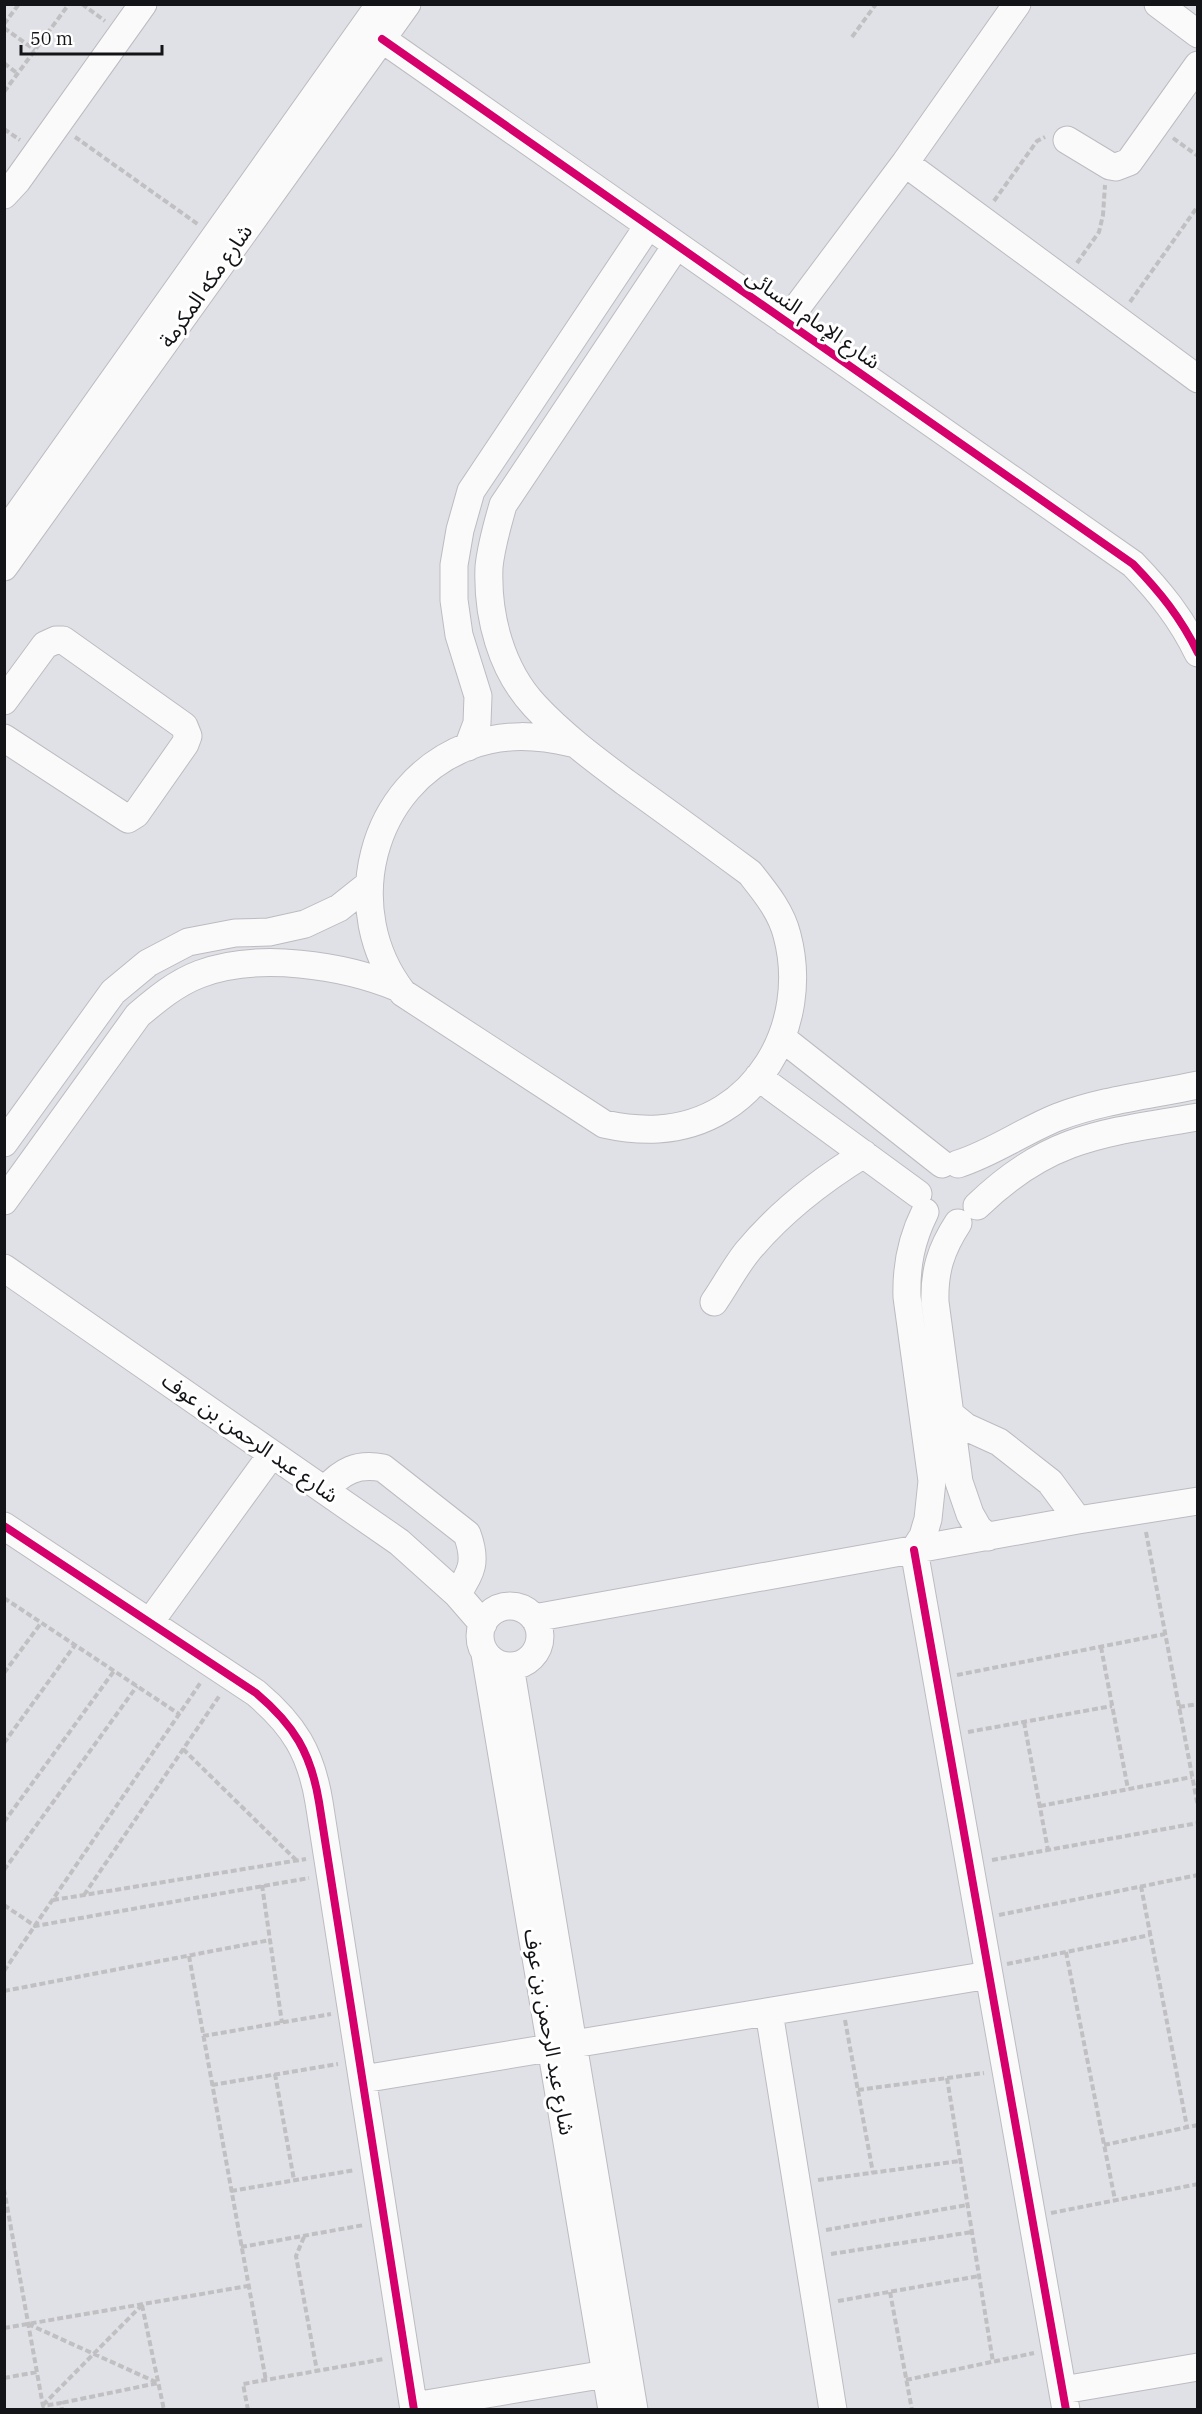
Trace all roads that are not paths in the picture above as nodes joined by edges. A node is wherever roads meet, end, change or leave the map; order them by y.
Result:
1 (143, 4) edge
2 (380, 4) edge
3 (407, 4) edge
4 (1017, 4) edge
5 (1158, 4) edge
6 (1197, 34) edge
7 (382, 39) junction
8 (1197, 65) edge
9 (1067, 140) road end
10 (905, 163) junction
11 (4, 195) edge
12 (648, 226) junction
13 (676, 246) junction
14 (786, 322) junction
15 (1197, 379) edge
16 (10, 541) edge
17 (1197, 653) edge
18 (10, 683) edge
19 (4, 738) edge
20 (572, 743) junction
21 (468, 747) junction
22 (368, 885) junction
23 (399, 988) junction
24 (783, 1038) junction
25 (758, 1077) junction
26 (1197, 1086) edge
27 (1197, 1117) edge
28 (4, 1143) edge
29 (864, 1154) junction
30 (950, 1164) junction
31 (4, 1201) edge
32 (921, 1203) junction
33 (968, 1214) junction
34 (4, 1268) edge
35 (714, 1302) dead end
36 (950, 1414) junction
37 (272, 1454) junction
38 (325, 1490) junction
39 (1197, 1501) edge
40 (1078, 1520) junction
41 (4, 1526) edge
42 (988, 1537) junction
43 (914, 1550) junction
44 (457, 1594) junction
45 (534, 1618) junction
46 (150, 1622) junction
47 (483, 1624) junction
48 (485, 1654) junction
49 (510, 1666) junction
50 (989, 1972) junction
51 (770, 2012) junction
52 (562, 2046) junction
53 (361, 2070) junction
54 (1197, 2367) edge
55 (606, 2373) junction
56 (1064, 2400) edge
57 (414, 2408) edge
58 (612, 2409) edge
59 (634, 2409) edge
60 (833, 2409) edge

1 - 11 street
2 - 16 street, شارع مكه المكرمة
3 - 7 street, شارع مكه المكرمة
4 - 10 street
5 - 6 street
7 - 12 street, شارع الإمام النسائى
7 - 16 street, شارع مكه المكرمة
8 - 9 street
10 - 14 street
10 - 15 street
12 - 13 street, شارع الإمام النسائى
12 - 21 street
13 - 14 street, شارع الإمام النسائى
13 - 20 street
14 - 17 street, شارع الإمام النسائى
18 - 19 street
20 - 21 street
20 - 24 street
21 - 22 street
22 - 23 street
22 - 28 street
23 - 25 street
23 - 31 street
24 - 25 street
24 - 30 street
25 - 29 street
26 - 30 street
27 - 33 street
29 - 32 street
29 - 35 street
30 - 32 street
30 - 33 street
32 - 33 street
32 - 43 street
33 - 36 street
34 - 37 street, شارع عبد الرحمن بن عوف
36 - 40 street
36 - 42 street
37 - 38 street, شارع عبد الرحمن بن عوف
37 - 46 street
38 - 44 street, شارع عبد الرحمن بن عوف
38 - 44 street
39 - 40 street
40 - 42 street
41 - 46 street
42 - 43 street
43 - 45 street
43 - 50 street
44 - 47 street, شارع عبد الرحمن بن عوف
45 - 47 street
45 - 49 street
46 - 53 street
47 - 48 street
48 - 49 street
48 - 52 street, شارع عبد الرحمن بن عوف
49 - 52 street, شارع عبد الرحمن بن عوف
50 - 51 street
50 - 56 street
51 - 52 street
51 - 60 street
52 - 53 street
52 - 55 street, شارع عبد الرحمن بن عوف
52 - 59 street, شارع عبد الرحمن بن عوف
53 - 57 street
54 - 56 street
55 - 57 street
55 - 58 street, شارع عبد الرحمن بن عوف

